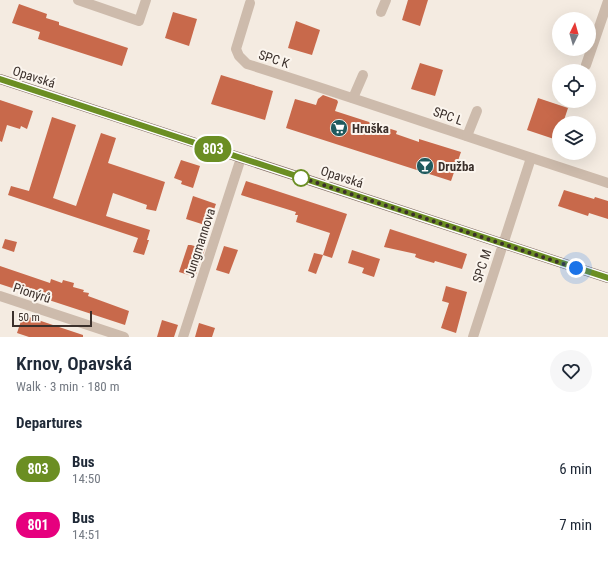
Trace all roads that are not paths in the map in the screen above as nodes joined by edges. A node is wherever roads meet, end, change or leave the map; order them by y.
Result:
1 (78, 0) edge
2 (146, 0) edge
3 (386, 0) edge
4 (608, 1) edge
5 (250, 3) dead end
6 (381, 12) dead end
7 (586, 64) edge
8 (363, 75) dead end
9 (0, 79) edge
10 (355, 98) junction
11 (477, 111) dead end
12 (467, 136) junction
13 (241, 158) junction
14 (531, 158) junction
15 (608, 183) edge
16 (504, 244) junction
17 (608, 278) edge
18 (0, 296) edge
19 (124, 337) edge
20 (183, 337) edge
21 (473, 337) edge

1 - 2 street
3 - 6 street
4 - 7 street
5 - 10 street, SPC K
8 - 10 street
9 - 13 main road, Opavská
10 - 12 street, SPC L
11 - 12 street
12 - 14 street, SPC L
13 - 16 main road, Opavská
13 - 20 street, Jungmannova
14 - 15 street, SPC L
14 - 16 street, SPC M
16 - 17 main road, Opavská
16 - 21 street, SPC M
18 - 19 street, Pionýrů

